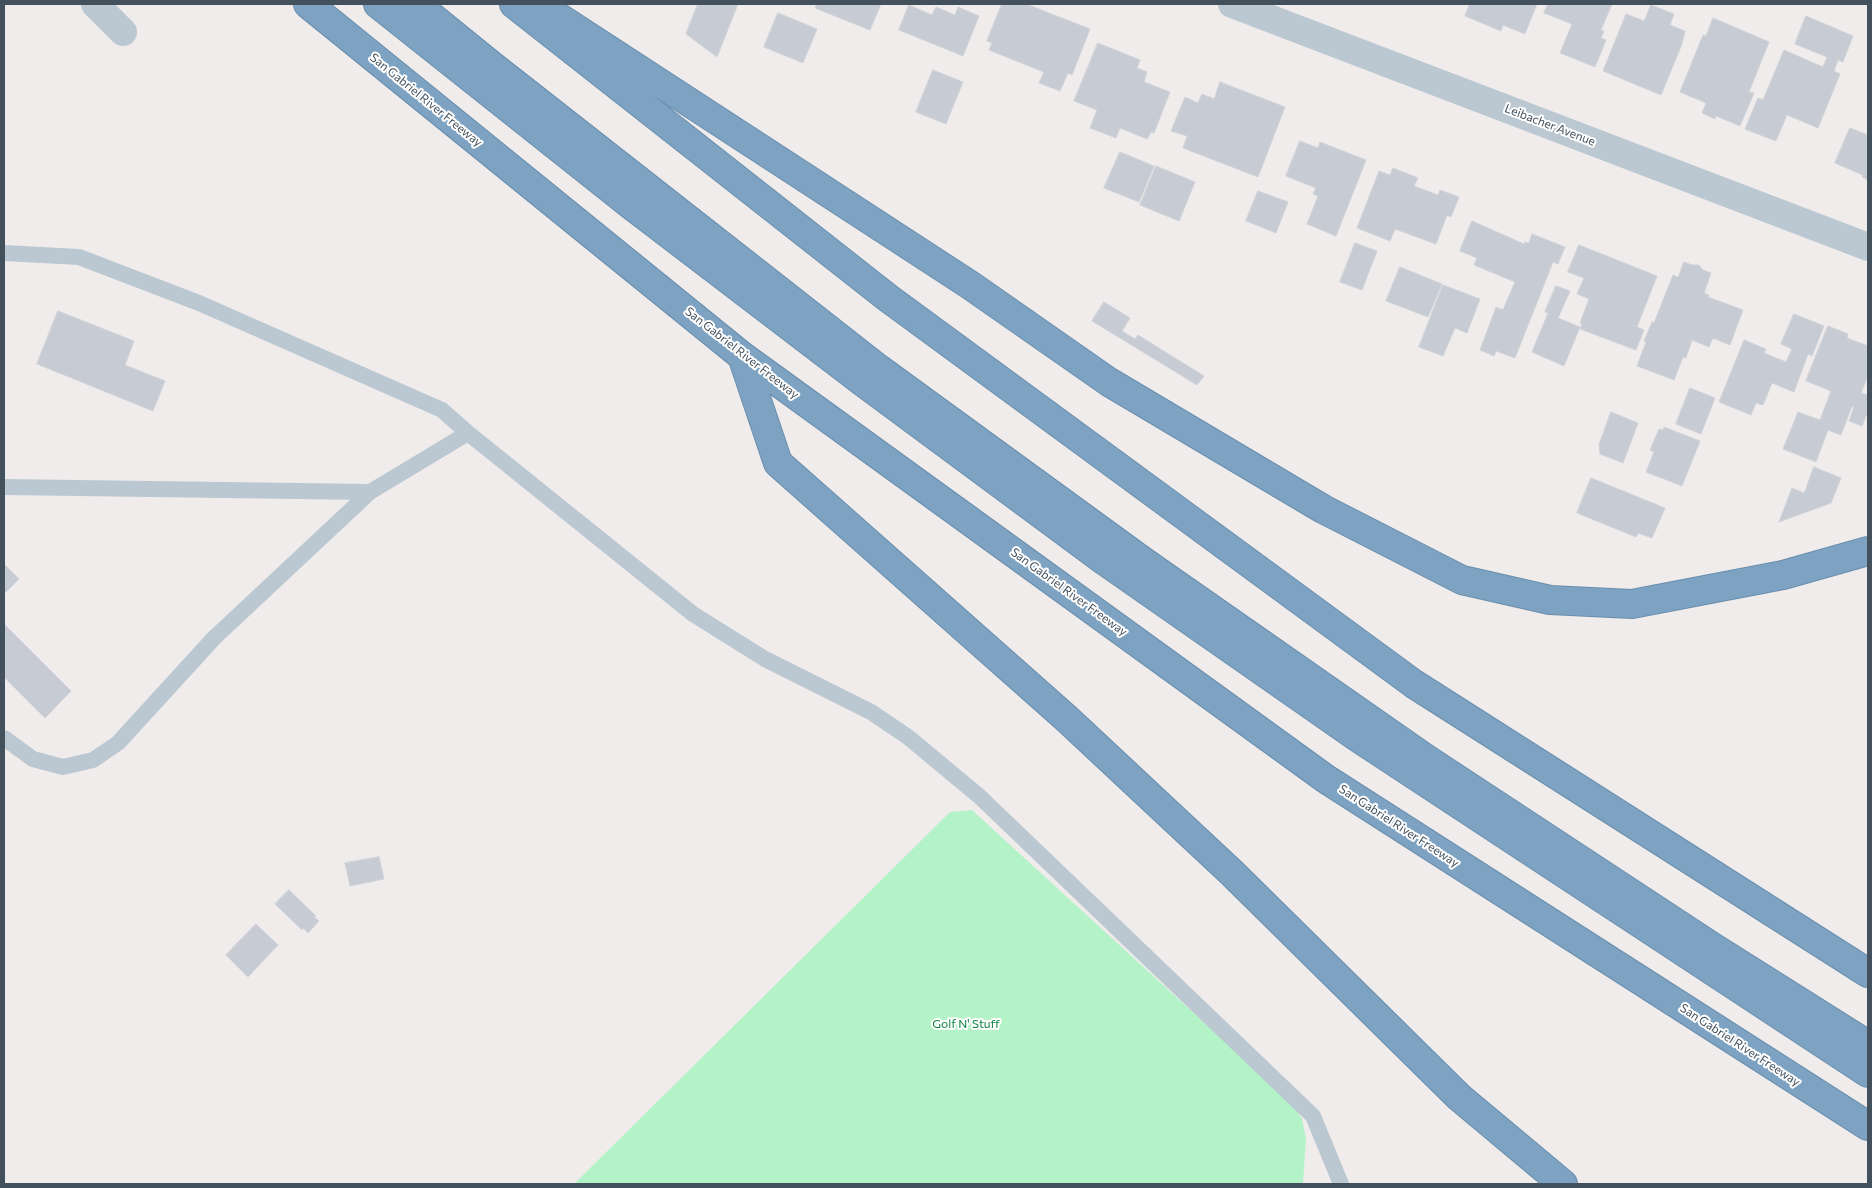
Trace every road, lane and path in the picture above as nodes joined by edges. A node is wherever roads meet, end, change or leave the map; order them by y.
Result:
1 (95, 4) edge
2 (308, 4) edge
3 (378, 4) edge
4 (416, 4) edge
5 (514, 4) edge
6 (538, 4) edge
7 (1232, 4) edge
8 (123, 32) dead end
9 (1868, 246) edge
10 (4, 253) edge
11 (742, 356) junction
12 (468, 433) junction
13 (4, 487) edge
14 (370, 492) junction
15 (1868, 551) edge
16 (4, 738) edge
17 (1868, 972) edge
18 (1868, 1045) edge
19 (1868, 1073) edge
20 (1868, 1126) edge
21 (1341, 1184) edge
22 (1564, 1184) edge

1 - 8 street
2 - 11 highway, San Gabriel River Freeway
3 - 19 highway
4 - 18 highway
5 - 17 highway
6 - 15 highway
7 - 9 street, Leibacher Avenue
10 - 12 lane
11 - 20 highway, San Gabriel River Freeway
11 - 22 highway
12 - 14 lane
12 - 21 lane
13 - 14 lane
14 - 16 lane

